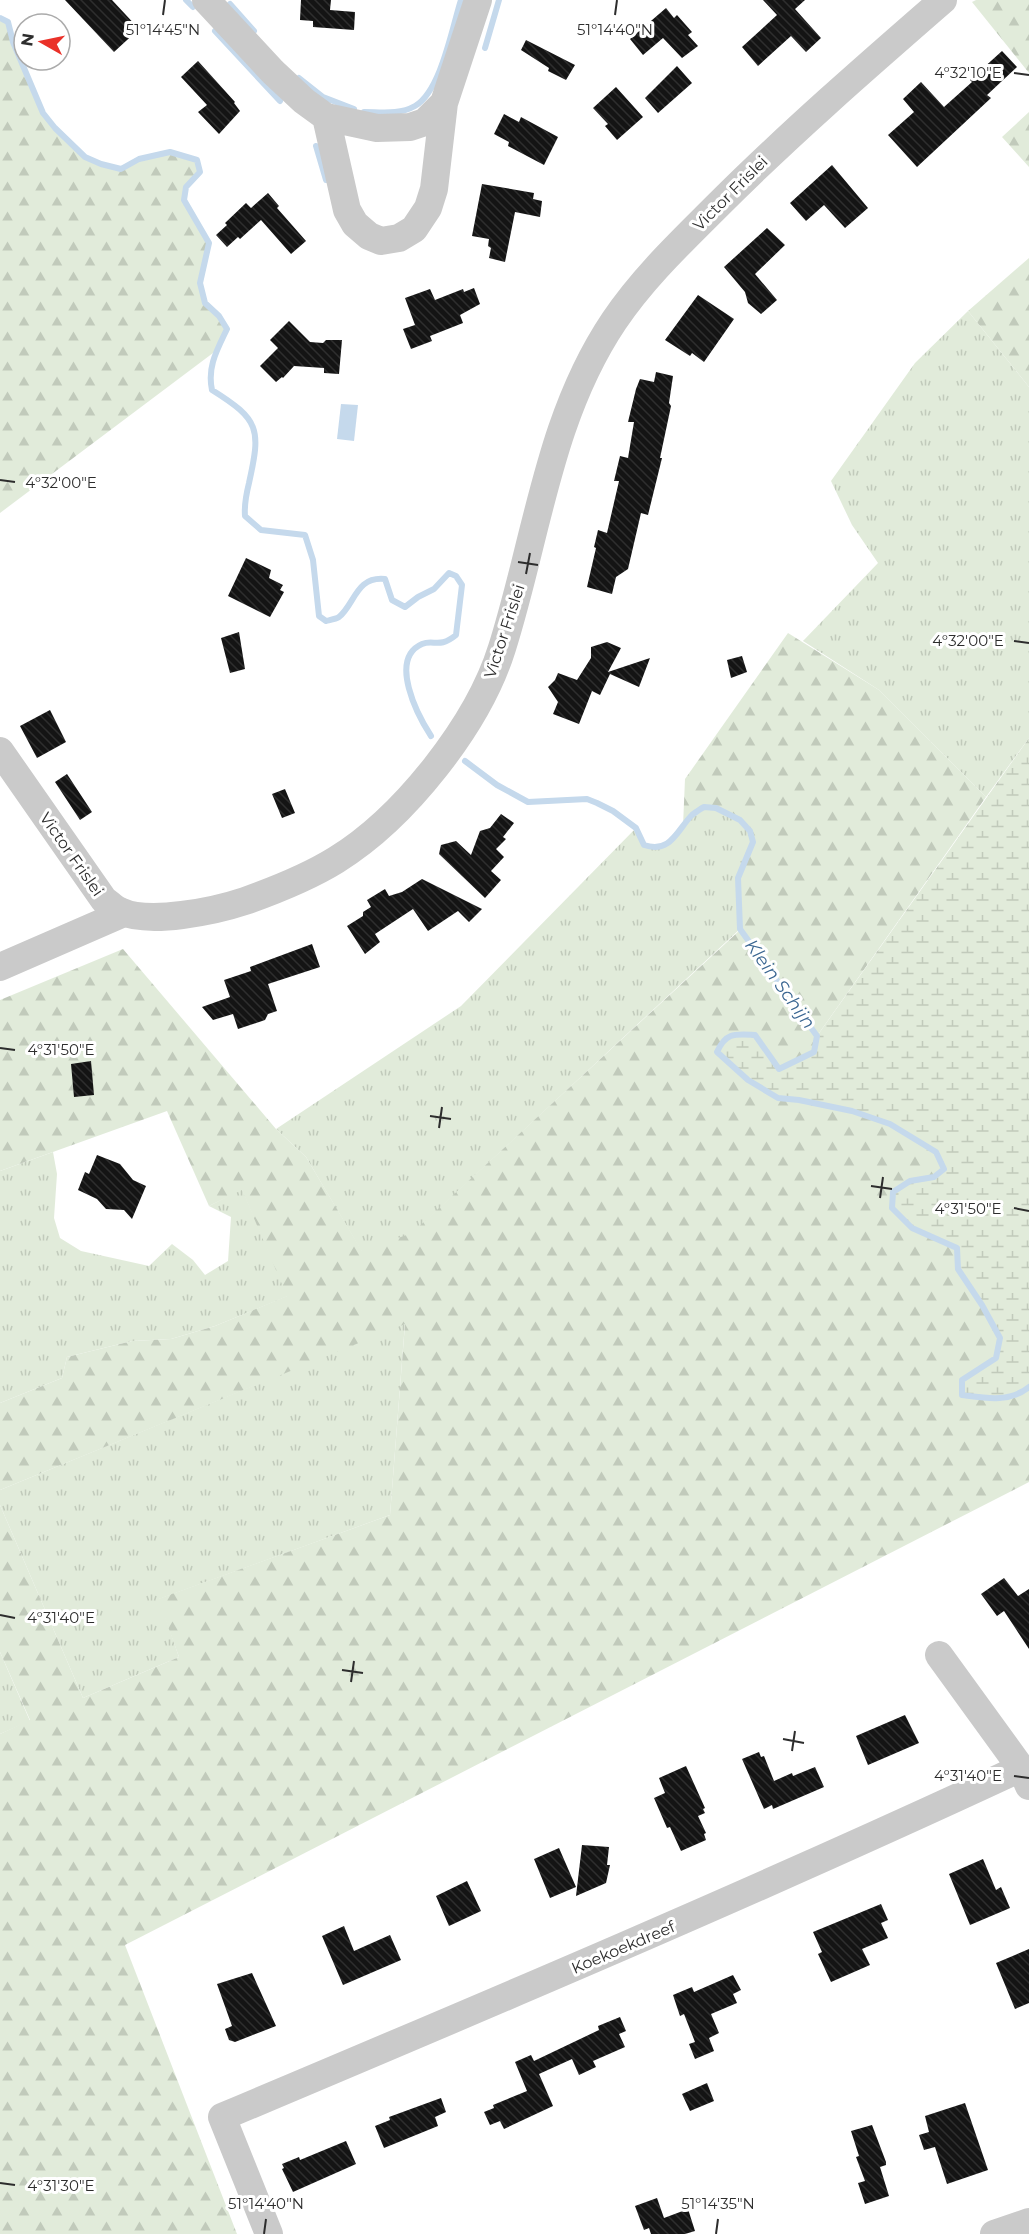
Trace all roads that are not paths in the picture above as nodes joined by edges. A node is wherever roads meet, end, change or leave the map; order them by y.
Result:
1 (206, 0) edge
2 (478, 0) edge
3 (943, 0) edge
4 (444, 103) junction
5 (326, 117) junction
6 (0, 751) edge
7 (124, 912) junction
8 (0, 966) edge
9 (939, 1655) dead end
10 (1025, 1777) edge
11 (1029, 2222) edge
12 (269, 2234) edge
13 (994, 2234) edge

1 - 5 street
2 - 4 street
3 - 7 street, Victor Frislei
4 - 5 street
4 - 5 street
6 - 7 street, Victor Frislei
7 - 8 street
9 - 10 street
10 - 12 street, Koekoekdreef
11 - 13 street

